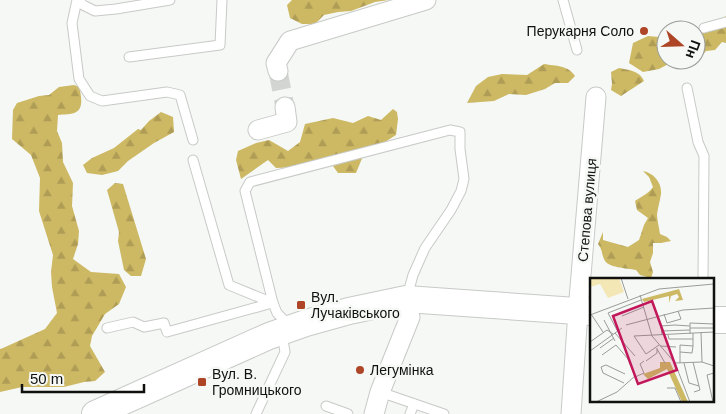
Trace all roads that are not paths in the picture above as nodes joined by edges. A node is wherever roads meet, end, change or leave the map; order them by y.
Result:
1 (78, 0) edge
2 (170, 0) edge
3 (222, 0) edge
4 (426, 0) edge
5 (563, 0) edge
6 (726, 22) edge
7 (706, 27) edge
8 (578, 50) dead end
9 (129, 57) dead end
10 (278, 71) tunnel mouth
11 (687, 88) dead end
12 (596, 97) dead end
13 (285, 107) tunnel mouth
14 (258, 130) dead end
15 (193, 140) dead end
16 (193, 160) dead end
17 (703, 278) edge
18 (406, 299) junction
19 (272, 303) junction
20 (584, 311) edge
21 (107, 328) dead end
22 (287, 330) junction
23 (380, 392) junction
24 (414, 404) junction
25 (326, 406) dead end
26 (95, 414) edge
27 (256, 414) edge
28 (348, 414) edge
29 (374, 414) edge
30 (410, 414) edge
31 (444, 414) edge
32 (571, 414) edge

1 - 2 lane
1 - 15 lane
3 - 9 lane
4 - 10 street
5 - 8 lane
6 - 7 lane
11 - 17 lane
12 - 20 street, Степова вулиця
13 - 14 street
16 - 19 lane
18 - 19 lane
18 - 20 main road
18 - 22 main road
18 - 23 street
19 - 21 lane
19 - 22 lane
20 - 32 street, Степова вулиця
22 - 26 main road
22 - 27 lane
23 - 24 lane
23 - 29 street
24 - 30 lane
24 - 31 lane
25 - 28 lane

